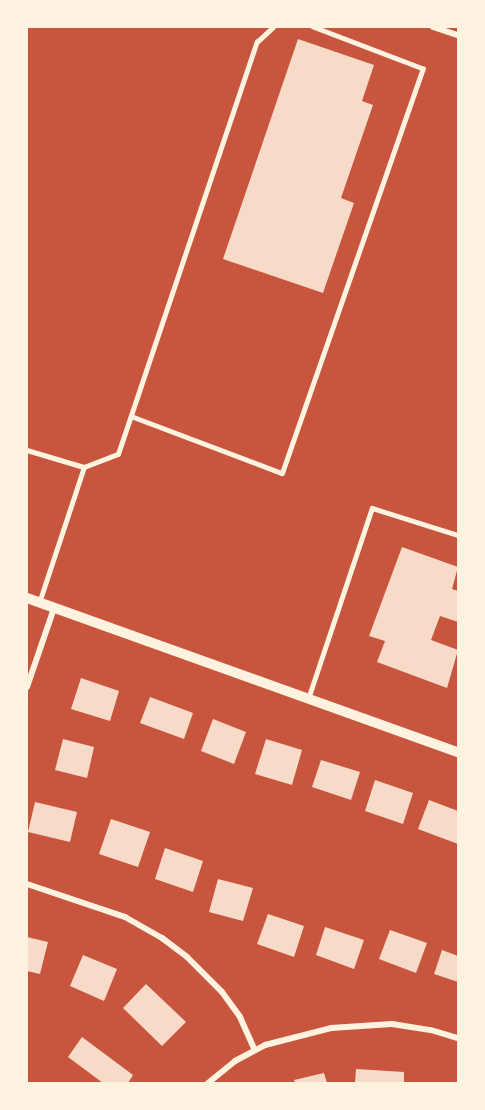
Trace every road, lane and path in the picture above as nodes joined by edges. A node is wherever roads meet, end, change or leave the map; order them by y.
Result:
1 (273, 27) edge
2 (313, 27) edge
3 (434, 27) edge
4 (458, 34) edge
5 (131, 416) junction
6 (27, 450) edge
7 (84, 467) junction
8 (458, 535) edge
9 (27, 598) edge
10 (39, 603) junction
11 (54, 608) junction
12 (27, 687) edge
13 (308, 699) junction
14 (458, 752) edge
15 (27, 884) edge
16 (458, 1038) edge
17 (255, 1050) junction
18 (208, 1083) edge

1 - 5 lane
2 - 5 lane
3 - 4 street
5 - 7 lane
6 - 7 lane
7 - 10 lane
8 - 13 lane
9 - 10 street
10 - 11 street
11 - 12 street
11 - 13 street
13 - 14 street
15 - 17 street
16 - 17 street
17 - 18 street

